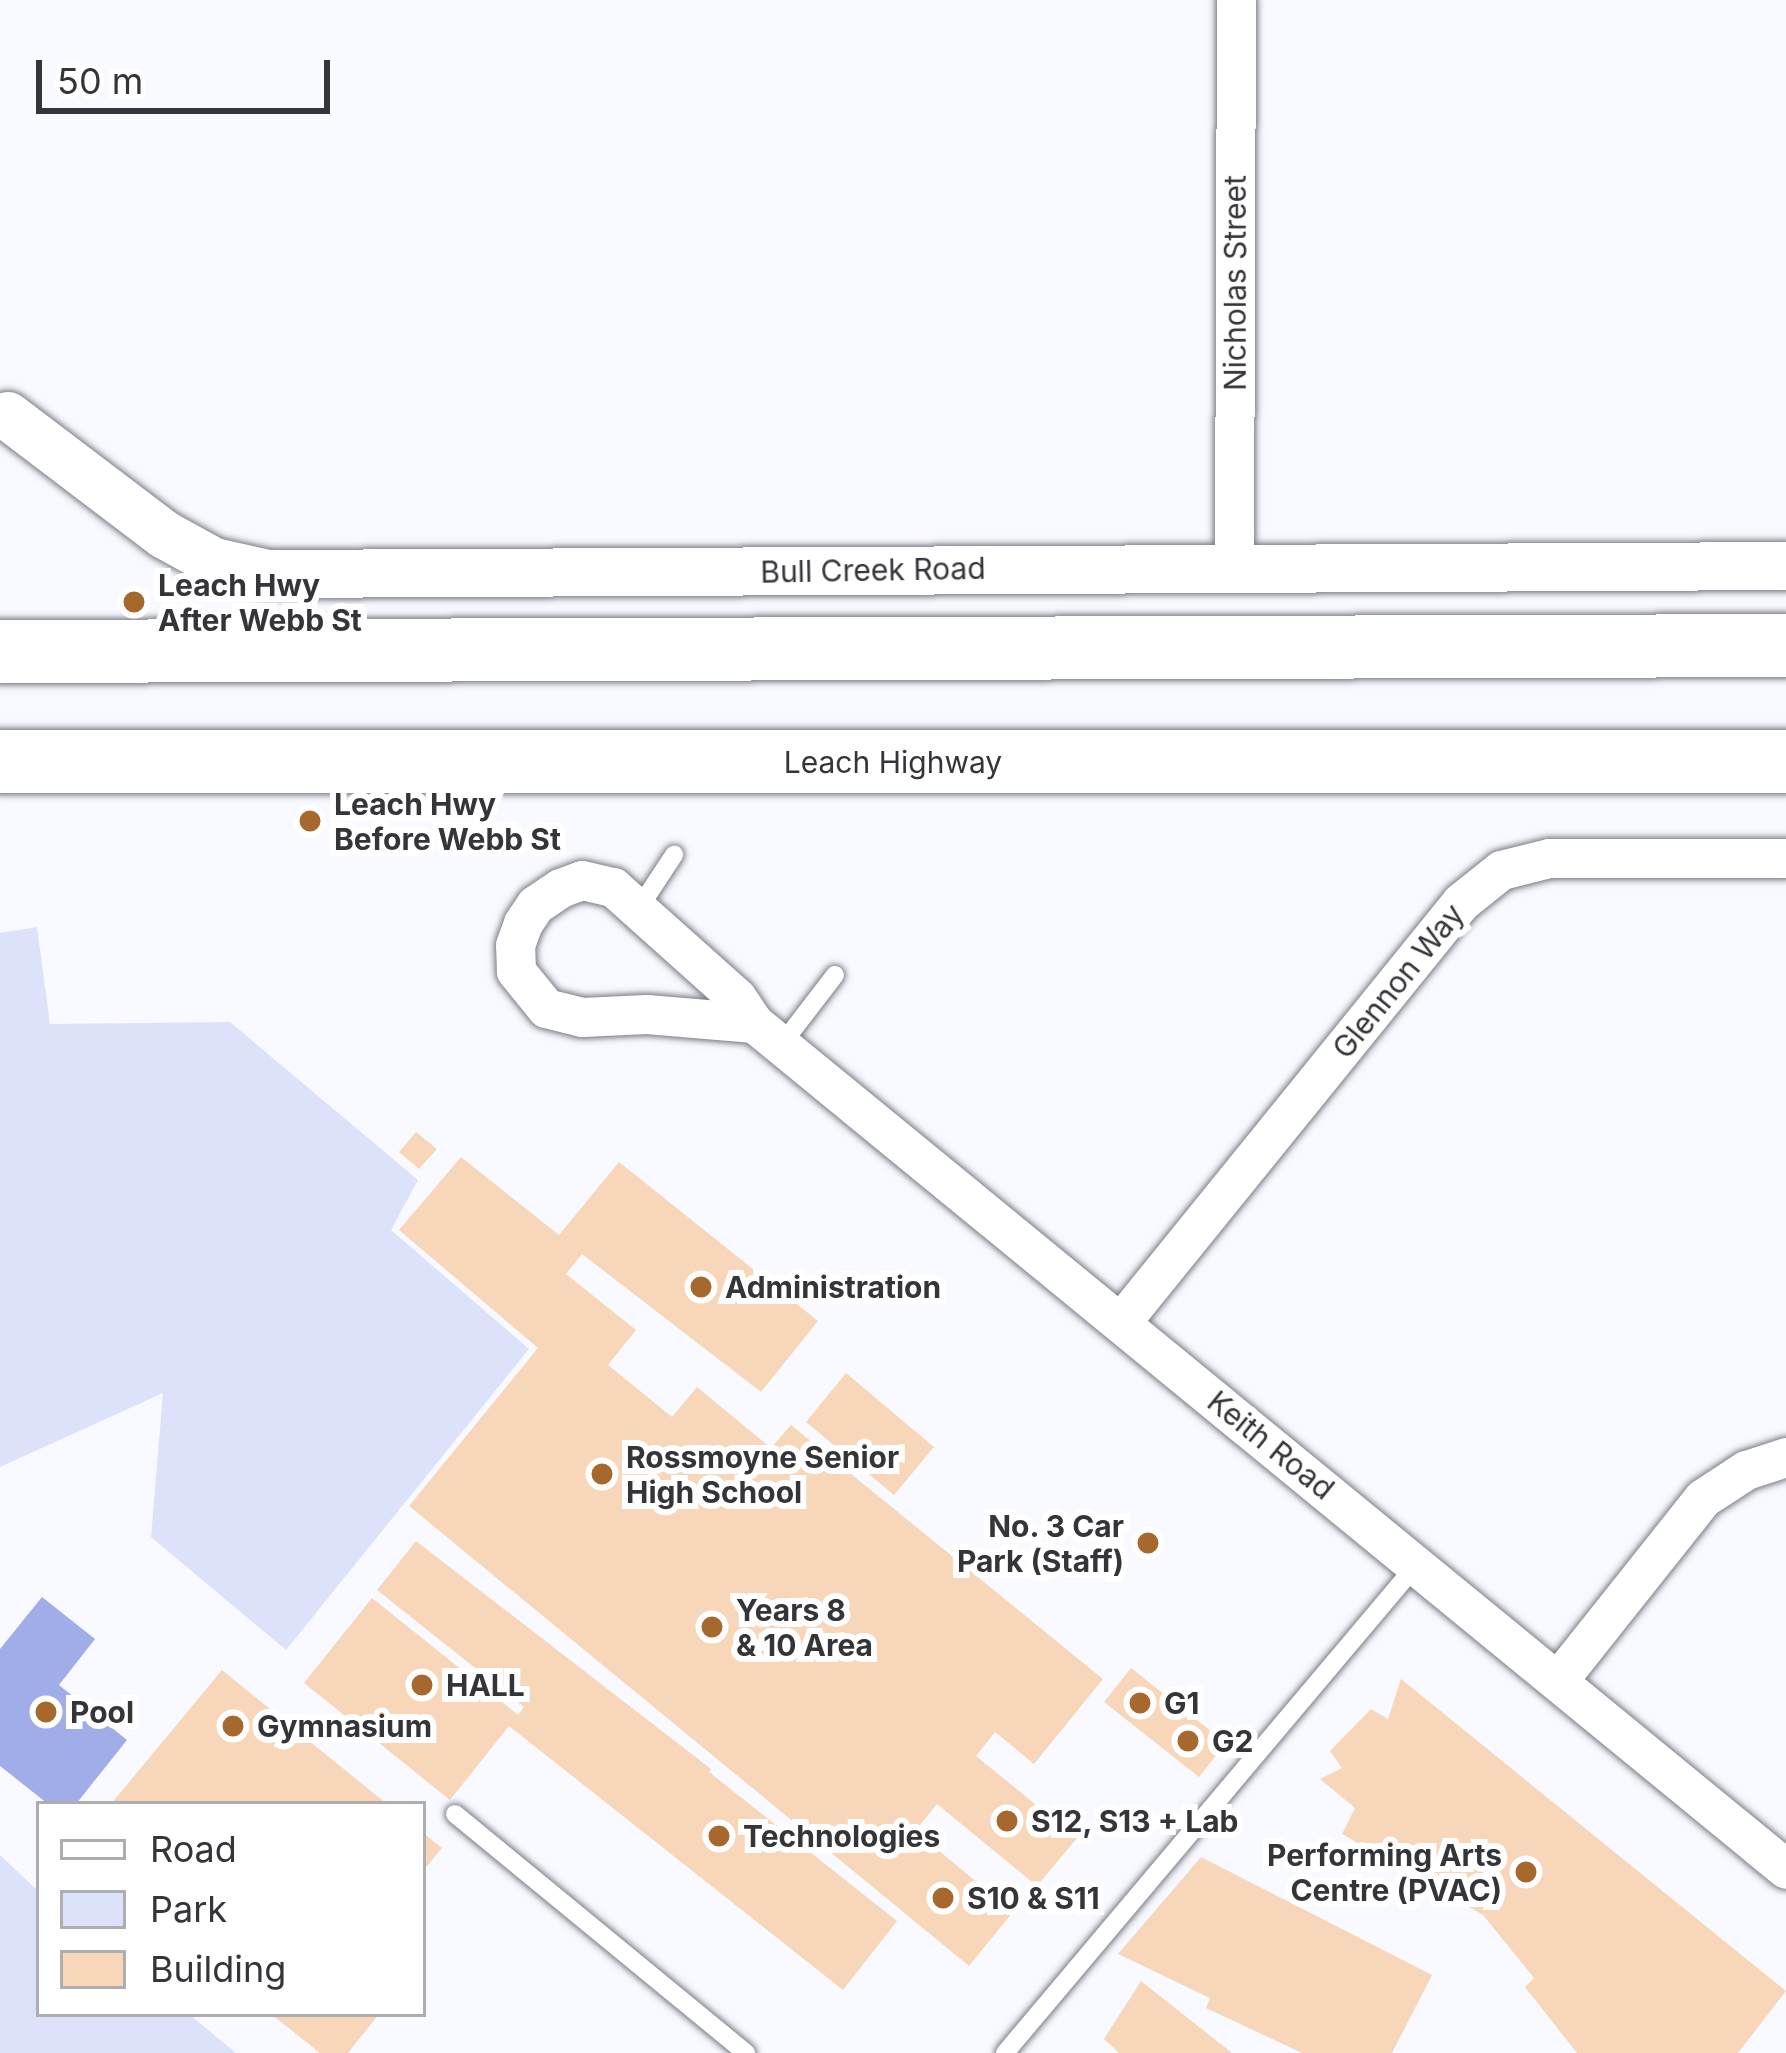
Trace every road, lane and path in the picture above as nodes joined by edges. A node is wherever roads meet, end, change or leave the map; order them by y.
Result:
1 (1236, 0) edge
2 (8, 416) dead end
3 (1234, 566) junction
4 (1786, 566) edge
5 (1786, 645) edge
6 (0, 651) edge
7 (0, 761) edge
8 (1786, 761) edge
9 (674, 855) dead end
10 (1786, 858) edge
11 (639, 908) junction
12 (835, 975) dead end
13 (768, 1033) junction
14 (1121, 1322) junction
15 (1786, 1457) edge
16 (1417, 1564) junction
17 (1559, 1679) junction
18 (455, 1814) dead end
19 (1786, 1869) edge
20 (746, 2053) edge
21 (1005, 2053) edge

1 - 3 street, Nicholas Street
2 - 3 street, Bull Creek Road
3 - 4 street, Bull Creek Road
5 - 6 highway
7 - 8 highway, Leach Highway
9 - 11 lane
10 - 14 street, Glennon Way
11 - 13 street, Keith Road
11 - 13 street, Keith Road
12 - 13 lane
13 - 14 street, Keith Road
14 - 16 street, Keith Road
15 - 17 street
16 - 17 street, Keith Road
16 - 21 lane
17 - 19 street, Keith Road
18 - 20 lane

